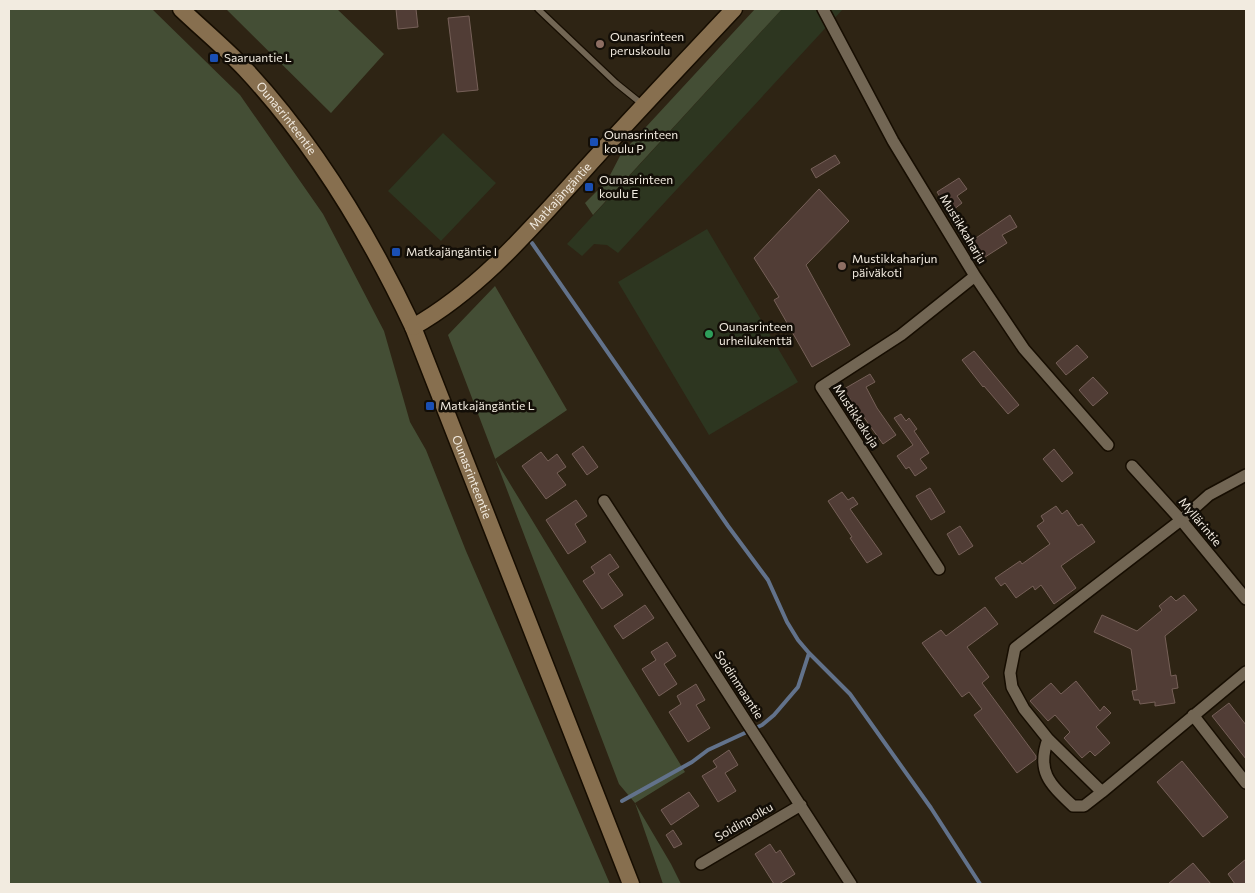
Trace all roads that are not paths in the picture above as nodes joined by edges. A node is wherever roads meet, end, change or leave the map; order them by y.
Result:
1 (182, 9) edge
2 (538, 9) edge
3 (734, 9) edge
4 (823, 9) edge
5 (644, 105) junction
6 (975, 276) junction
7 (413, 327) junction
8 (1108, 445) dead end
9 (1132, 466) dead end
10 (1246, 476) edge
11 (604, 501) dead end
12 (1181, 520) junction
13 (939, 569) dead end
14 (1246, 598) edge
15 (1246, 672) edge
16 (1193, 715) junction
17 (1048, 739) junction
18 (1246, 783) edge
19 (1102, 792) junction
20 (801, 805) junction
21 (701, 864) dead end
22 (631, 884) edge
23 (852, 884) edge

1 - 7 street, Ounasrinteentie
2 - 5 lane
3 - 5 street, Matkajängäntie
4 - 6 street, Mustikkaharju
5 - 7 street, Matkajängäntie
6 - 8 street, Mustikkaharju
6 - 13 street, Mustikkakuja
7 - 22 street, Ounasrinteentie
9 - 12 street, Myllärintie
10 - 12 street
11 - 20 street, Soidinmaantie
12 - 14 street, Myllärintie
12 - 17 street
15 - 16 street
16 - 18 street
16 - 19 street
17 - 19 street
17 - 19 street
20 - 21 street, Soidinpolku
20 - 23 street, Soidinmaantie

